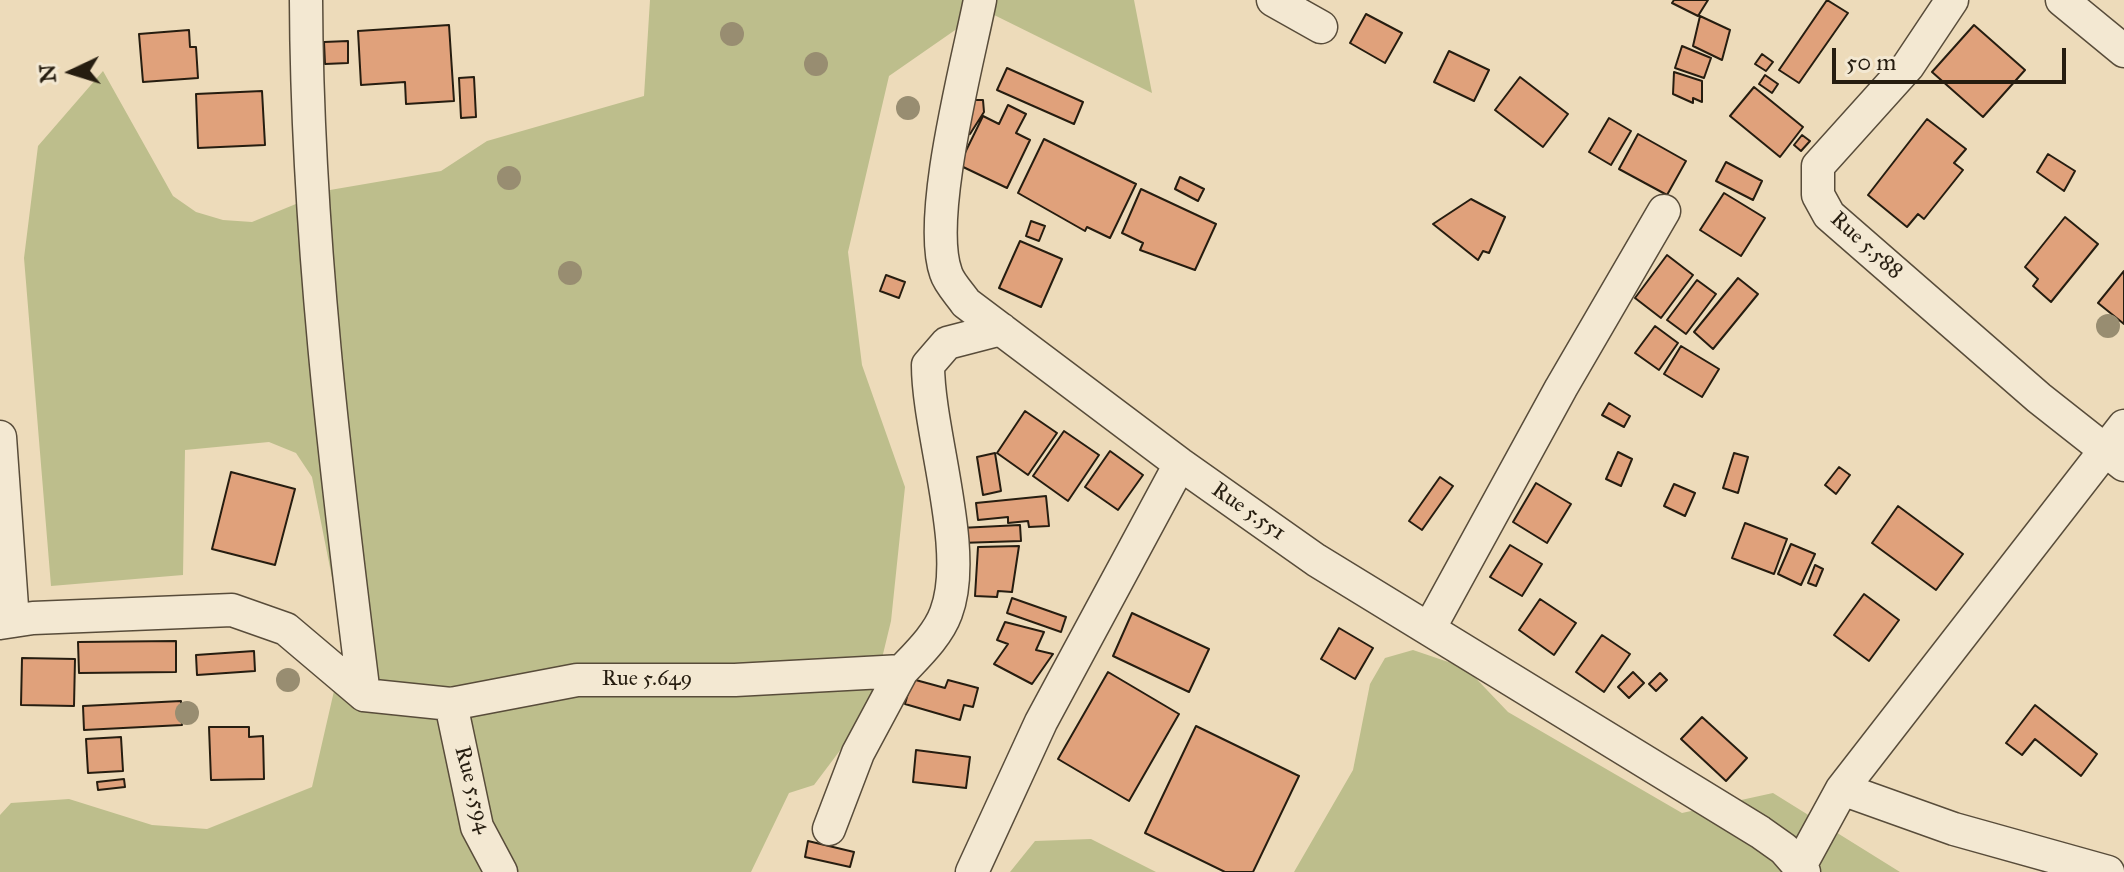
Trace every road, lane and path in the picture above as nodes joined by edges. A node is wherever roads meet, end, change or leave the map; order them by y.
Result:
1 (306, 0) edge
2 (980, 0) edge
3 (1273, 0) edge
4 (1952, 0) edge
5 (2062, 0) edge
6 (1321, 27) dead end
7 (2124, 51) edge
8 (1664, 211) dead end
9 (1001, 329) junction
10 (2124, 426) edge
11 (0, 437) edge
12 (2114, 459) edge
13 (1180, 464) junction
14 (7, 622) edge
15 (1429, 629) junction
16 (902, 671) junction
17 (364, 695) junction
18 (451, 704) junction
19 (1842, 789) junction
20 (829, 829) dead end
21 (1802, 869) edge
22 (501, 872) edge
23 (972, 872) edge
24 (2108, 872) edge

1 - 17 street
2 - 9 street, Rue 5.551
3 - 6 street
4 - 12 street, Rue 5.588
5 - 7 street
8 - 15 street
9 - 13 street, Rue 5.551
9 - 16 street
10 - 12 street
11 - 14 street
12 - 19 street
13 - 15 street, Rue 5.551
13 - 23 street
14 - 17 street
15 - 21 street, Rue 5.551
16 - 18 street, Rue 5.649
16 - 20 street
17 - 18 street, Rue 5.649
18 - 22 street, Rue 5.594
19 - 21 street
19 - 24 street

